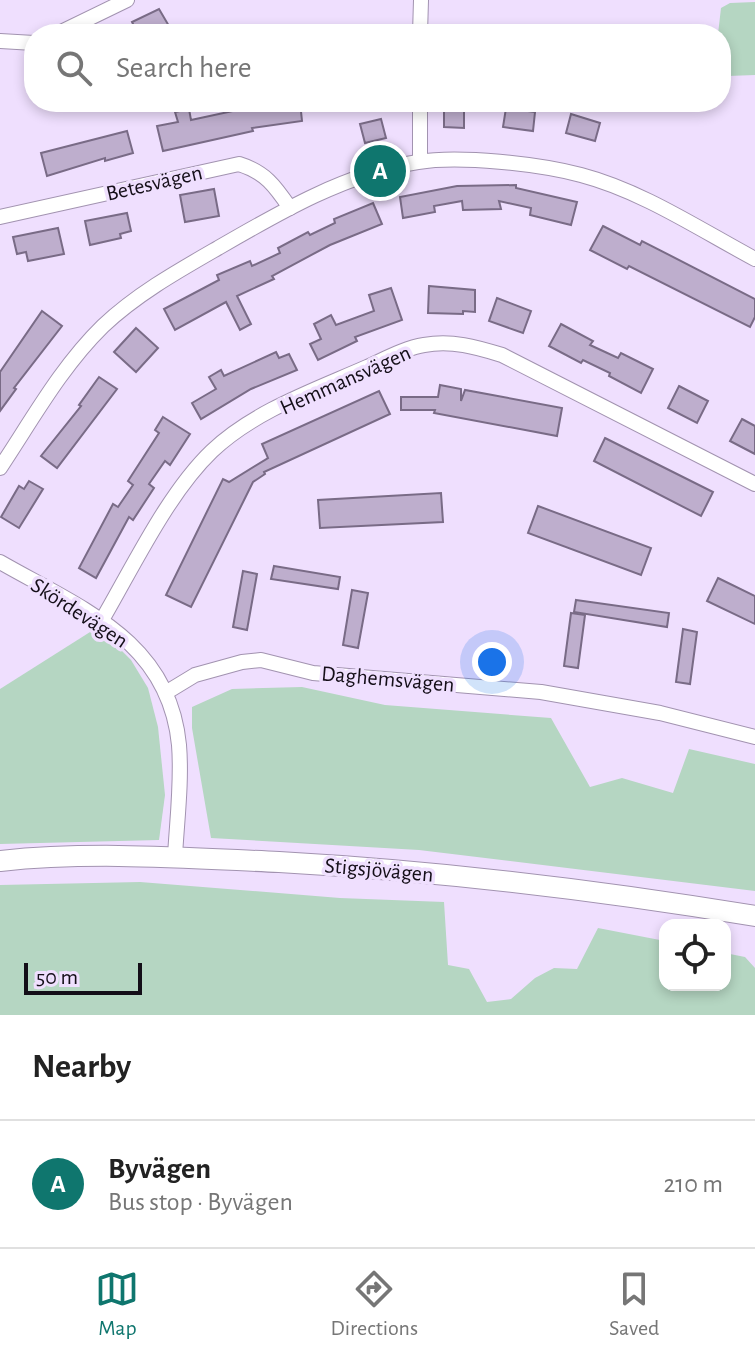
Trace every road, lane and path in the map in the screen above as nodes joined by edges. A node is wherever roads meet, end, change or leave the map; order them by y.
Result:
1 (127, 0) edge
2 (421, 0) edge
3 (78, 24) edge
4 (420, 24) edge
5 (0, 41) edge
6 (24, 43) edge
7 (420, 112) edge
8 (420, 161) junction
9 (290, 208) junction
10 (0, 217) edge
11 (755, 259) edge
12 (0, 468) edge
13 (755, 484) edge
14 (0, 562) edge
15 (102, 620) junction
16 (167, 692) junction
17 (755, 737) edge
18 (175, 856) junction
19 (0, 861) edge
20 (755, 916) edge

1 - 3 street
2 - 4 street
5 - 6 street
7 - 8 street
8 - 9 street
8 - 11 street
9 - 10 street, Betesvägen
9 - 12 street
13 - 15 street, Hemmansvägen
14 - 15 street, Skördevägen
15 - 16 street, Skördevägen
16 - 17 street, Daghemsvägen
16 - 18 street, Skördevägen
18 - 19 main road, Stigsjövägen
18 - 20 main road, Stigsjövägen

